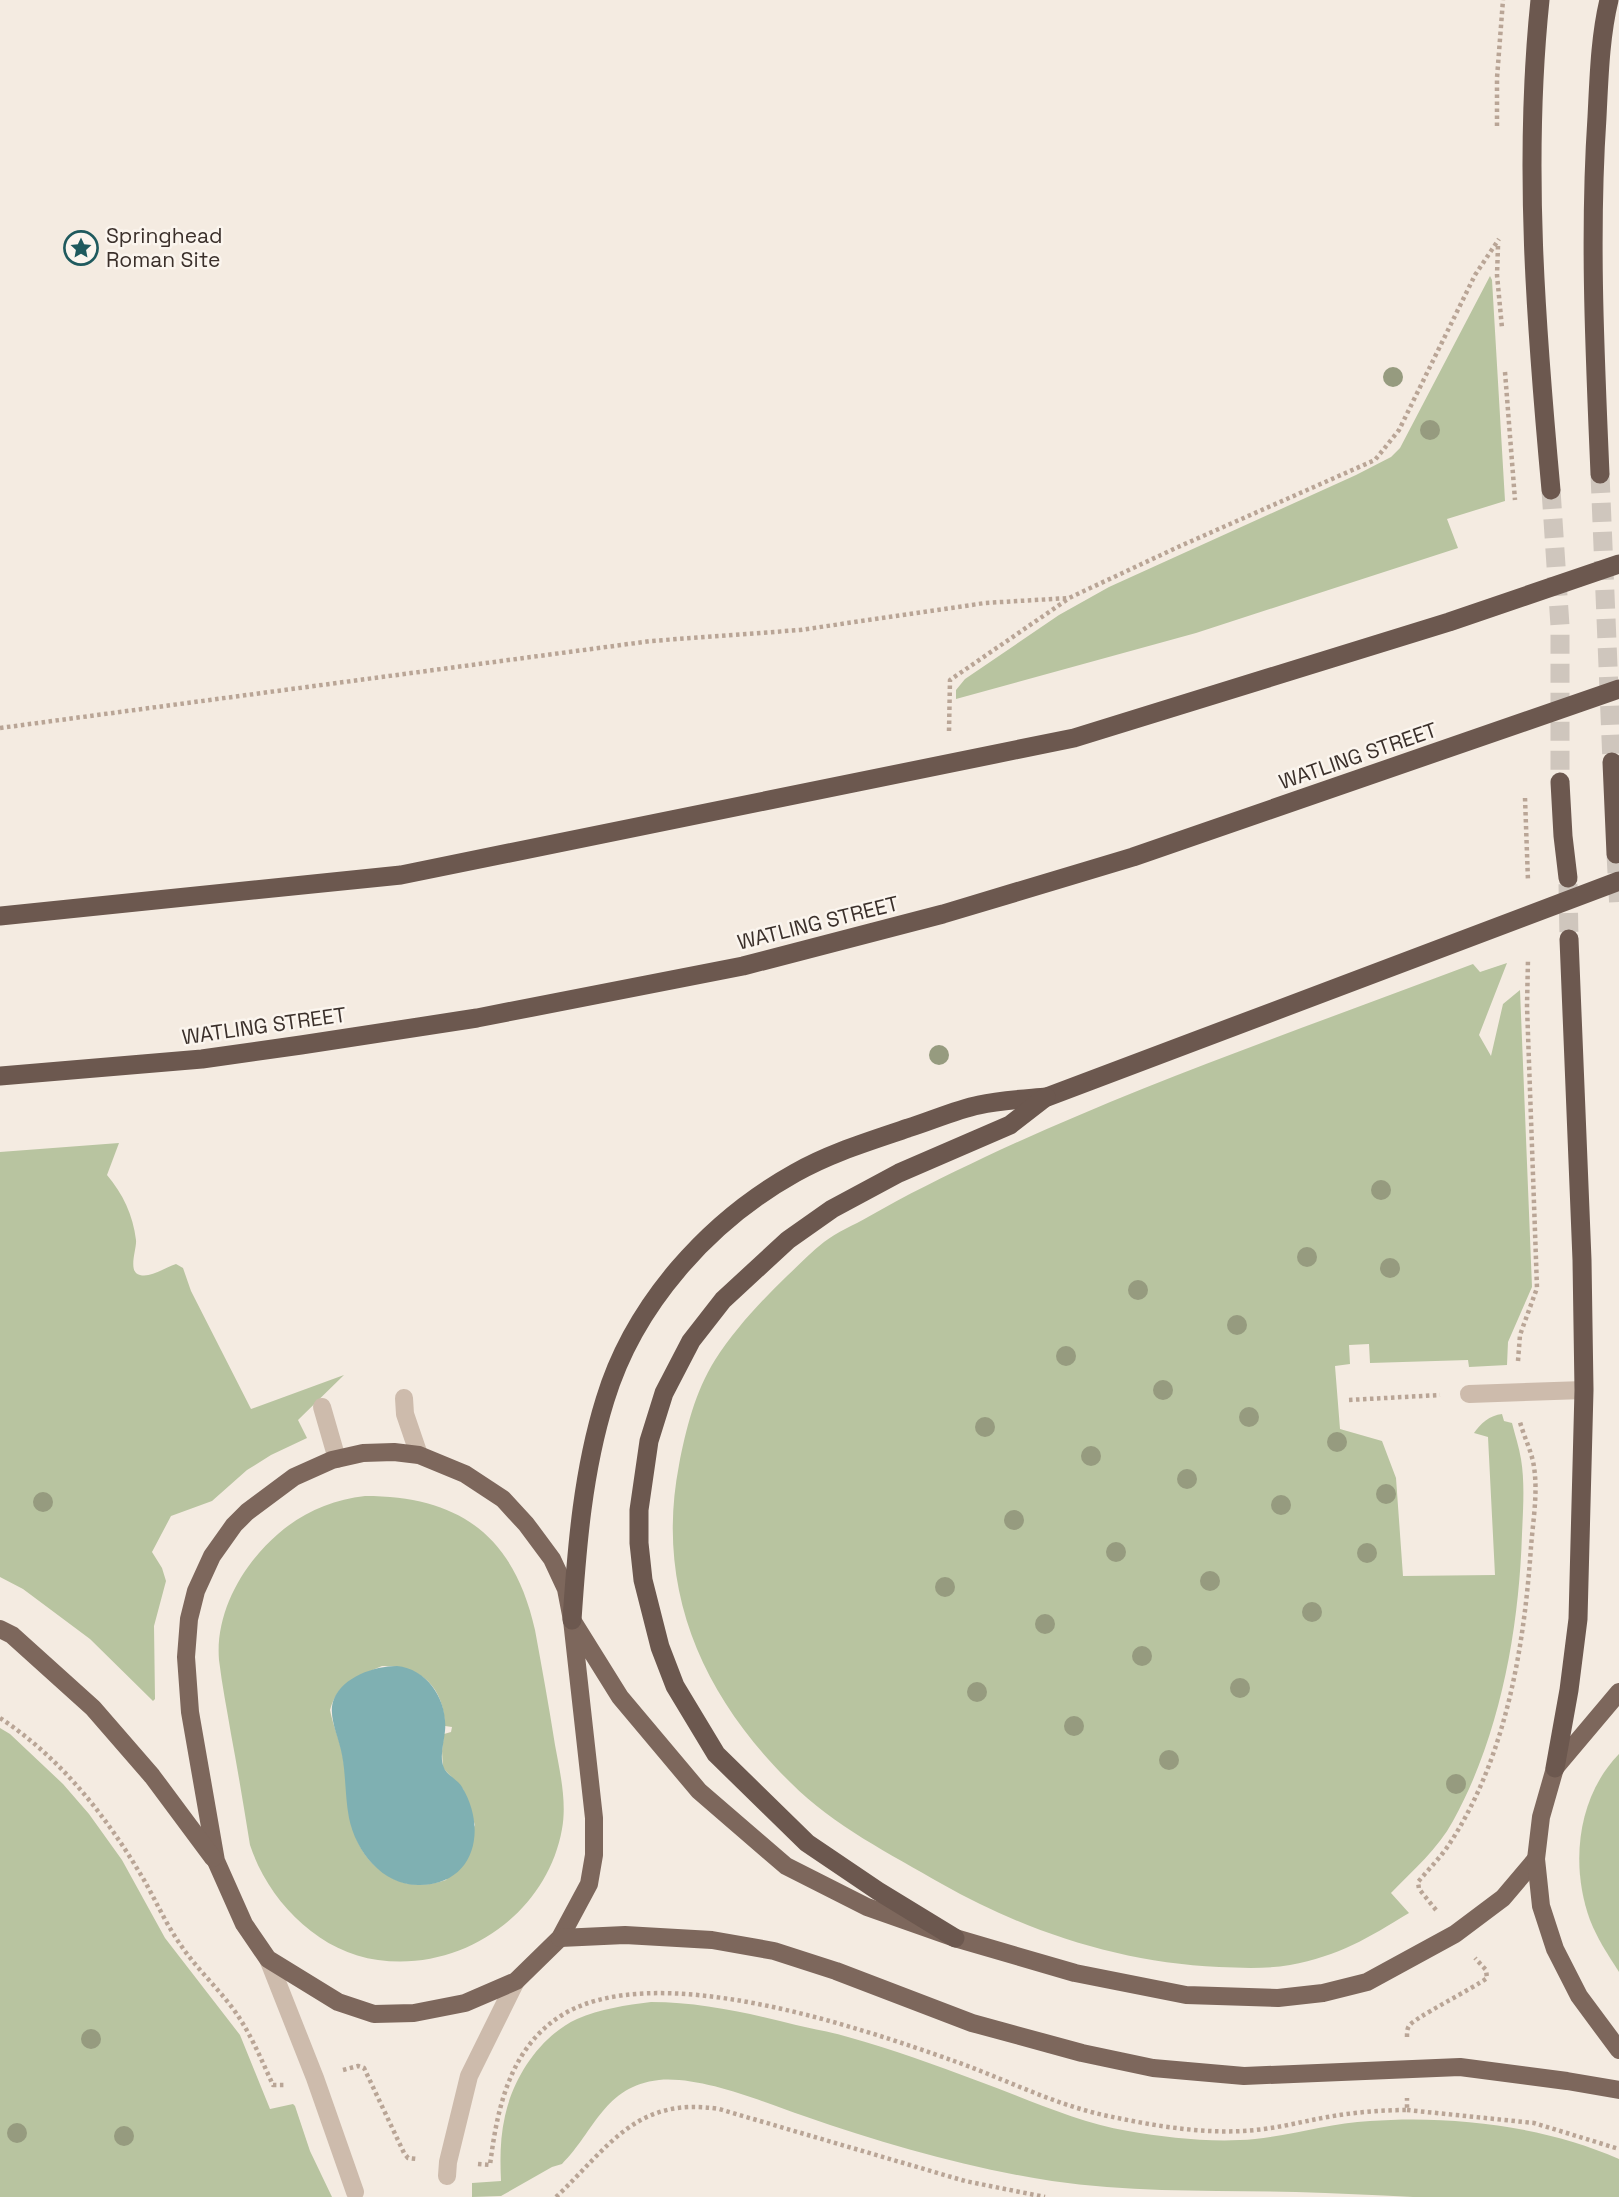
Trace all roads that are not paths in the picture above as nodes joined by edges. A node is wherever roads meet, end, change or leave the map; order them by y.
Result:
1 (1540, 0) edge
2 (1609, 0) edge
3 (1600, 474) tunnel mouth
4 (1551, 490) tunnel mouth
5 (1619, 564) edge
6 (1619, 689) edge
7 (1612, 762) dead end
8 (1560, 782) tunnel mouth
9 (1616, 854) dead end
10 (1568, 878) tunnel mouth
11 (1619, 881) edge
12 (0, 916) edge
13 (1569, 939) tunnel mouth
14 (0, 1076) edge
15 (1047, 1097) junction
16 (1584, 1390) junction
17 (1469, 1394) road end
18 (404, 1398) dead end
19 (322, 1407) dead end
20 (419, 1455) junction
21 (337, 1459) junction
22 (572, 1620) junction
23 (0, 1629) edge
24 (1619, 1692) edge
25 (1555, 1768) junction
26 (1536, 1859) junction
27 (216, 1861) junction
28 (560, 1938) junction
29 (955, 1938) junction
30 (268, 1959) junction
31 (516, 1981) junction
32 (1619, 2050) edge
33 (1619, 2090) edge
34 (447, 2176) dead end
35 (355, 2192) dead end

1 - 4 highway
2 - 3 highway
5 - 12 highway
6 - 14 highway, WATLING STREET
7 - 9 highway
8 - 10 highway
11 - 15 highway
13 - 16 highway
15 - 22 highway
15 - 29 highway
16 - 17 street
16 - 25 highway
18 - 20 street
19 - 21 street
20 - 21 main road
20 - 22 main road
21 - 27 main road
22 - 28 main road
22 - 29 main road
23 - 27 main road
24 - 25 main road
25 - 26 main road
26 - 29 main road
26 - 32 main road
27 - 30 main road
28 - 31 main road
28 - 33 main road
30 - 31 main road
30 - 35 street
31 - 34 street

